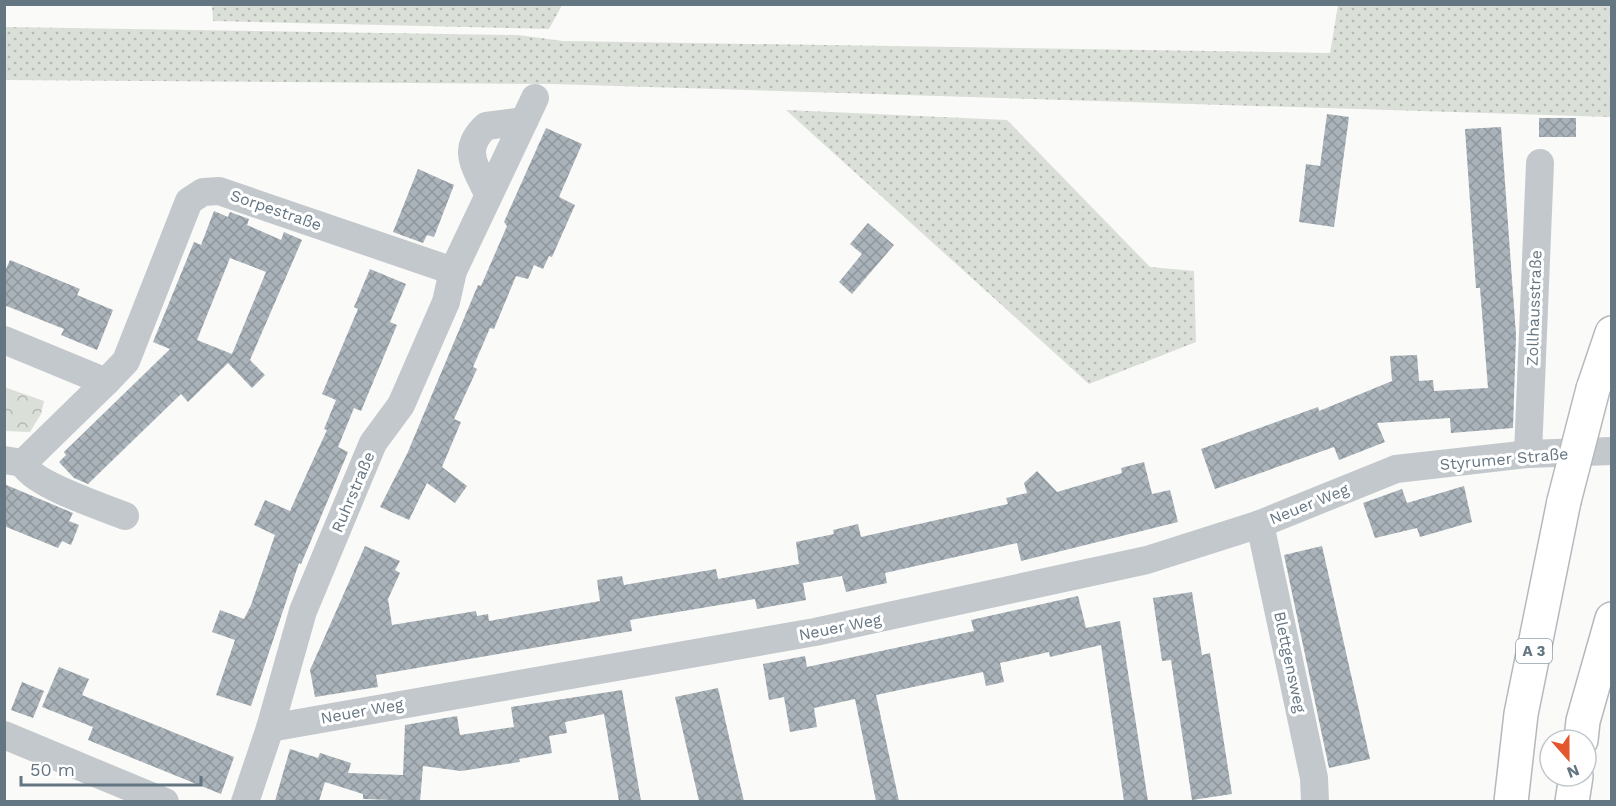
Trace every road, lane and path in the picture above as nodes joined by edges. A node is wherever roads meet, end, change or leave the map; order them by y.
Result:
1 (529, 110) dead end
2 (1540, 163) dead end
3 (453, 271) junction
4 (1611, 333) edge
5 (4, 340) edge
6 (106, 382) junction
7 (1611, 451) edge
8 (1528, 453) junction
9 (14, 462) edge
10 (1396, 470) joint
11 (125, 516) dead end
12 (1260, 524) junction
13 (1611, 620) edge
14 (270, 728) junction
15 (1582, 728) edge
16 (4, 735) edge
17 (165, 801) edge
18 (245, 801) edge
19 (1315, 801) edge
20 (1510, 801) edge

1 - 3 street, Ruhrstraße
2 - 8 street, Zollhausstraße
3 - 6 street, Sorpestraße
3 - 14 street, Ruhrstraße
4 - 20 highway, A 3, bridge
5 - 6 street
6 - 9 street, Sorpestraße
7 - 8 street, Styrumer Straße
8 - 10 street, Styrumer Straße
9 - 11 street, Sorpestraße
10 - 12 street, Neuer Weg
12 - 14 street, Neuer Weg
12 - 19 street, Blettgensweg
13 - 15 highway
14 - 18 street, Ruhrstraße
16 - 17 street

